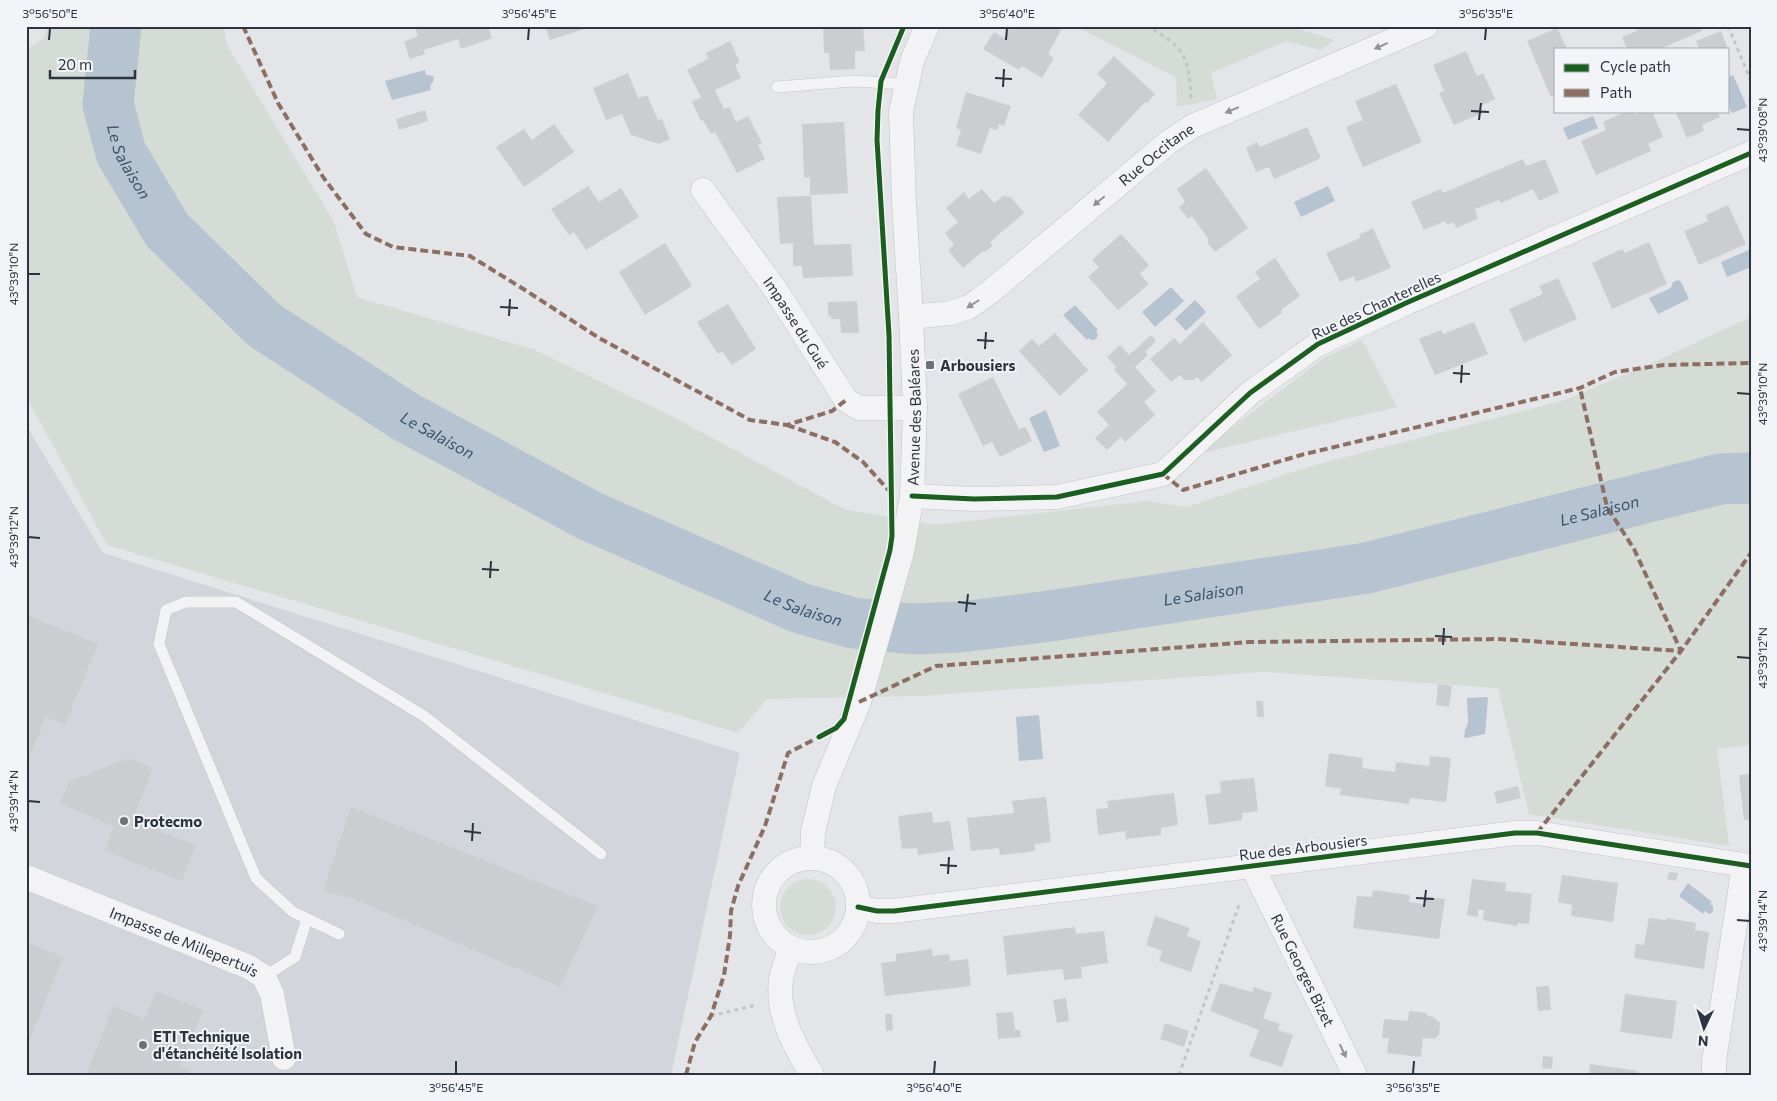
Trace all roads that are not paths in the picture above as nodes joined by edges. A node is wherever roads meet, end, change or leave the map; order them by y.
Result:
1 (927, 26) edge
2 (1426, 26) edge
3 (906, 84) junction
4 (777, 87) dead end
5 (1751, 153) edge
6 (704, 190) dead end
7 (911, 317) junction
8 (915, 408) junction
9 (912, 496) junction
10 (601, 854) dead end
11 (812, 857) junction
12 (1252, 866) junction
13 (1747, 866) edge
14 (26, 877) edge
15 (858, 908) junction
16 (307, 919) junction
17 (339, 934) dead end
18 (791, 948) junction
19 (264, 977) junction
20 (284, 1058) dead end
21 (812, 1075) edge
22 (1355, 1075) edge
23 (1714, 1075) edge

1 - 3 street, Avenue des Baléares
2 -> 7 street, Rue Occitane
3 - 4 lane
3 - 7 street, Avenue des Baléares
5 - 9 street, Rue des Chanterelles
6 - 8 street, Impasse du Gué
7 - 8 street, Avenue des Baléares
8 - 9 street, Avenue des Baléares
9 - 11 street, Avenue des Baléares
10 - 16 lane
11 - 15 street
11 - 18 street
12 - 13 street, Rue des Arbousiers
12 - 15 street, Rue des Arbousiers
12 -> 22 street, Rue Georges Bizet
13 - 23 street
14 - 19 street, Impasse de Millepertuis
15 - 18 street
16 - 17 lane
16 - 19 lane
18 - 21 street
19 - 20 street, Impasse de Millepertuis

